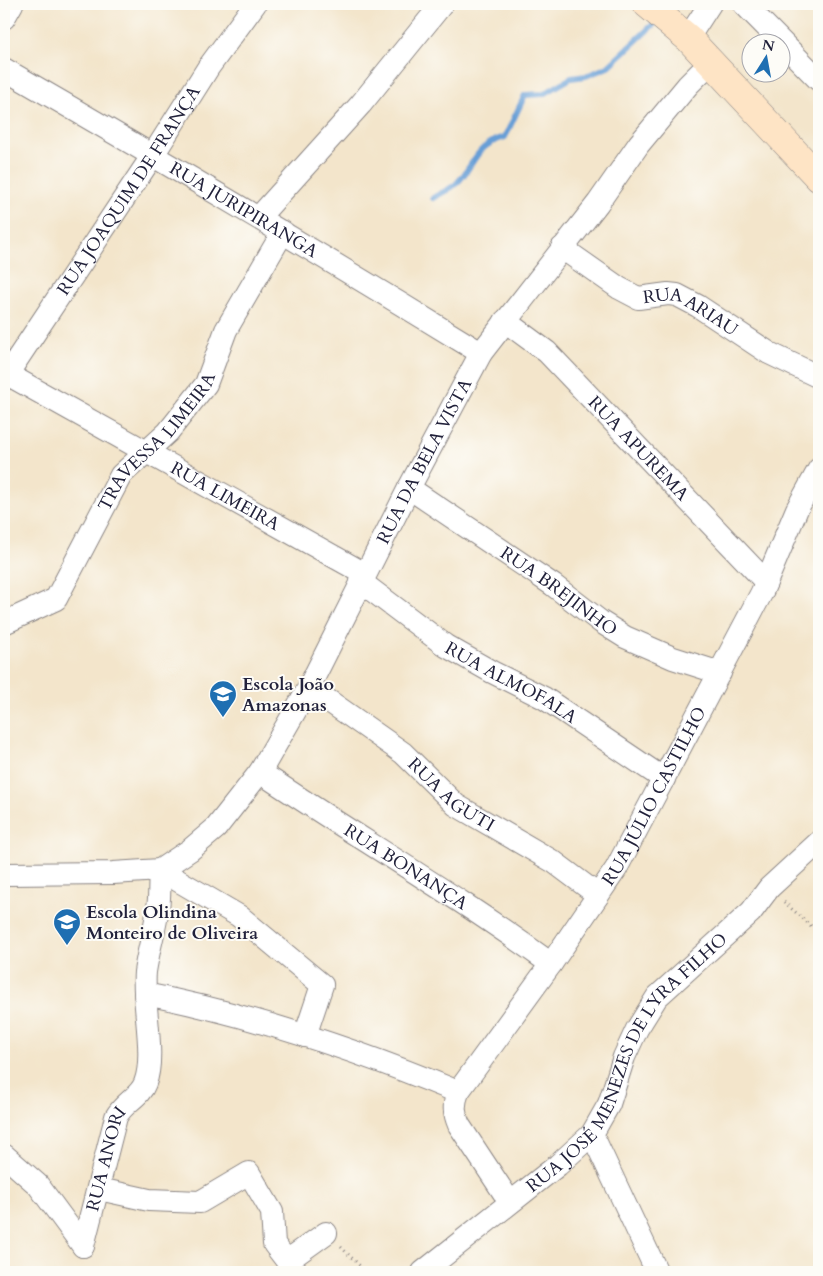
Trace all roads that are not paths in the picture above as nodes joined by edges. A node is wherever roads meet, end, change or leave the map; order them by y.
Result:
1 (12, 4) edge
2 (255, 4) edge
3 (442, 4) edge
4 (710, 4) edge
5 (744, 4) edge
6 (649, 5) edge
7 (4, 18) edge
8 (680, 32) junction
9 (711, 62) junction
10 (4, 69) edge
11 (819, 80) edge
12 (153, 155) junction
13 (819, 178) edge
14 (259, 217) junction
15 (282, 232) junction
16 (562, 248) junction
17 (505, 321) junction
18 (481, 353) junction
19 (5, 377) edge
20 (819, 377) edge
21 (146, 452) junction
22 (819, 469) edge
23 (409, 488) junction
24 (362, 578) junction
25 (766, 582) junction
26 (4, 623) edge
27 (720, 672) junction
28 (309, 687) junction
29 (260, 772) junction
30 (664, 779) junction
31 (819, 842) edge
32 (160, 870) junction
33 (4, 874) edge
34 (598, 895) junction
35 (551, 964) junction
36 (145, 994) junction
37 (305, 1036) junction
38 (456, 1097) junction
39 (592, 1134) junction
40 (4, 1155) edge
41 (99, 1189) junction
42 (510, 1202) junction
43 (326, 1233) road end
44 (423, 1272) edge
45 (657, 1272) edge

1 - 7 street
2 - 12 street, RUA JOAQUIM DE FRANÇA
3 - 14 street
4 - 8 street
5 - 11 street
6 - 8 street
8 - 9 street
9 - 13 street
9 - 16 street, RUA DA BELA VISTA
10 - 12 street, RUA JURIPIRANGA
12 - 14 street, RUA JURIPIRANGA
12 - 19 street, RUA JOAQUIM DE FRANÇA
14 - 15 street, RUA JURIPIRANGA
15 - 18 street, RUA JURIPIRANGA
15 - 21 street, TRAVESSA LIMEIRA
16 - 17 street, RUA DA BELA VISTA
16 - 20 street, RUA ARIAU
17 - 18 street, RUA DA BELA VISTA
17 - 25 street, RUA APUREMA
18 - 23 street, RUA DA BELA VISTA
19 - 21 street, RUA LIMEIRA
21 - 24 street, RUA LIMEIRA
21 - 26 street, TRAVESSA LIMEIRA
22 - 25 street, RUA JÚLIO CASTILHO
23 - 24 street, RUA DA BELA VISTA
23 - 27 street, RUA BREJINHO
24 - 28 street, RUA DA BELA VISTA
24 - 30 street, RUA ALMOFALA
25 - 27 street, RUA JÚLIO CASTILHO
27 - 30 street, RUA JÚLIO CASTILHO
28 - 29 street, RUA DA BELA VISTA
28 - 34 street, RUA AGUTI
29 - 32 street, RUA DA BELA VISTA
29 - 35 street, RUA BONANÇA
30 - 34 street, RUA JÚLIO CASTILHO
31 - 39 street, RUA JOSÉ MENEZES DE LYRA FILHO
32 - 33 street
32 - 36 street
32 - 37 street
34 - 35 street, RUA JÚLIO CASTILHO
35 - 38 street, RUA JÚLIO CASTILHO
36 - 37 street
36 - 41 street, RUA ANORI
37 - 38 street
38 - 42 street
39 - 42 street, RUA JOSÉ MENEZES DE LYRA FILHO
39 - 45 street
40 - 41 street, RUA ANORI
41 - 43 street
42 - 44 street, RUA JOSÉ MENEZES DE LYRA FILHO

